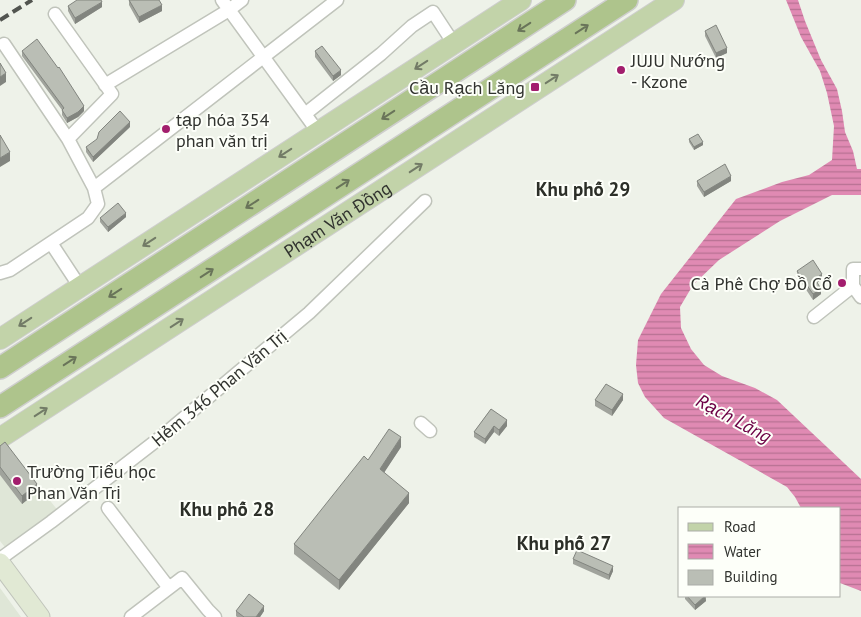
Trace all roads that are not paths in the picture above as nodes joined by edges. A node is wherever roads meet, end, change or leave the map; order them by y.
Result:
1 (242, 0) edge
2 (337, 0) edge
3 (521, 0) edge
4 (565, 0) edge
5 (627, 0) edge
6 (668, 4) edge
7 (225, 5) edge
8 (55, 14) dead end
9 (4, 44) dead end
10 (454, 44) junction
11 (263, 56) junction
12 (466, 64) junction
13 (105, 85) junction
14 (305, 114) junction
15 (318, 132) junction
16 (68, 139) junction
17 (94, 188) junction
18 (425, 201) dead end
19 (51, 243) junction
20 (861, 269) edge
21 (0, 273) edge
22 (853, 286) junction
23 (80, 287) junction
24 (861, 297) edge
25 (49, 307) junction
26 (814, 317) dead end
27 (63, 327) junction
28 (0, 339) edge
29 (0, 368) edge
30 (0, 407) edge
31 (0, 438) edge
32 (108, 508) dead end
33 (0, 559) edge
34 (0, 563) edge
35 (169, 588) junction
36 (211, 613) edge
37 (40, 617) edge
38 (131, 617) edge

1 - 7 street
2 - 11 street
3 - 10 main road
4 -> 12 highway
30 -> 5 highway, Phạm Văn Đồng
31 -> 6 main road, Phạm Văn Đồng
7 - 11 street
7 - 13 street
8 - 13 street
9 - 16 street
10 - 12 main road
10 - 14 street
10 -> 15 main road
11 - 14 street
11 - 17 street
12 -> 27 highway
13 - 16 street
14 - 15 street
15 -> 23 main road
16 - 17 street
17 - 19 street
18 - 33 street, Hẻm 346 Phan Văn Trị
19 - 21 street
19 - 23 street
20 - 22 street
22 - 24 street
22 - 26 street
23 - 25 main road
25 - 27 main road
25 -> 28 main road
27 - 29 highway
32 - 35 street
34 - 37 main road
35 - 36 street
35 - 38 street

